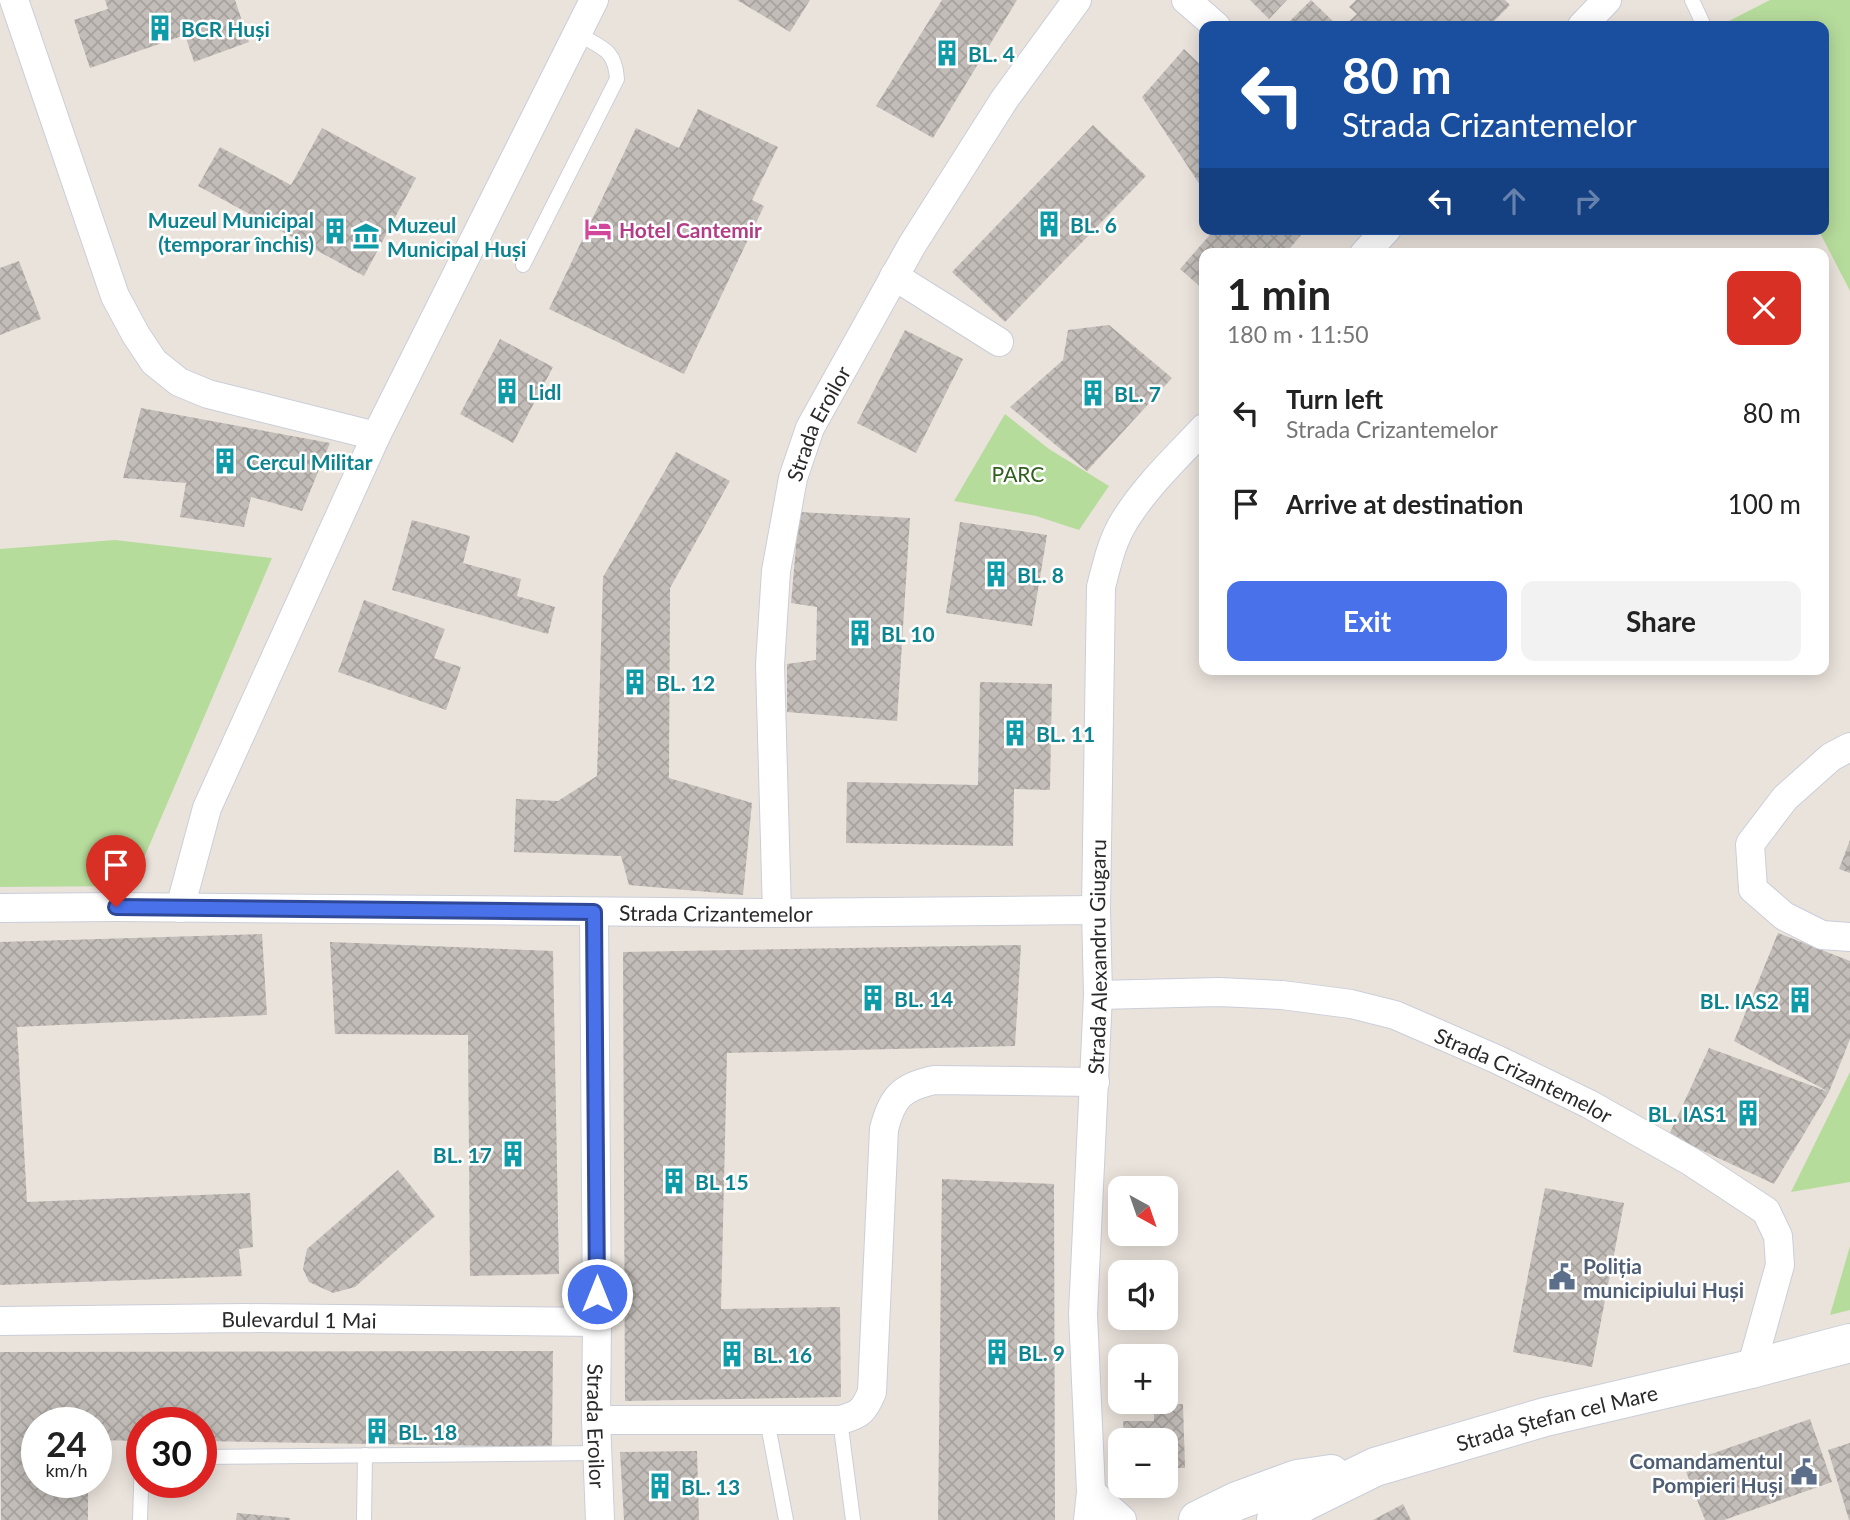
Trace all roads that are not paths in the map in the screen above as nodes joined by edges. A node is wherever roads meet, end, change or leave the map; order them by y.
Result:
1 (14, 0) edge
2 (594, 0) edge
3 (1077, 0) edge
4 (1186, 0) edge
5 (1607, 0) edge
6 (1692, 0) edge
7 (1210, 21) edge
8 (1587, 21) edge
9 (1702, 21) edge
10 (578, 34) junction
11 (1381, 235) edge
12 (1370, 248) edge
13 (523, 265) dead end
14 (894, 276) junction
15 (999, 342) dead end
16 (1199, 433) edge
17 (376, 436) junction
18 (1850, 747) edge
19 (0, 908) edge
20 (180, 908) junction
21 (1096, 910) junction
22 (594, 912) junction
23 (777, 913) junction
24 (1850, 937) edge
25 (1098, 995) junction
26 (1095, 1082) junction
27 (0, 1321) edge
28 (597, 1322) junction
29 (1850, 1343) edge
30 (1751, 1369) junction
31 (596, 1420) junction
32 (768, 1420) junction
33 (839, 1420) junction
34 (597, 1453) junction
35 (365, 1455) junction
36 (217, 1457) edge
37 (1375, 1467) junction
38 (1091, 1492) junction
39 (141, 1498) edge
40 (140, 1520) edge
41 (364, 1520) edge
42 (600, 1520) edge
43 (786, 1520) edge
44 (853, 1520) edge
45 (1088, 1520) edge
46 (1122, 1520) edge
47 (1198, 1520) edge
48 (1276, 1520) edge

1 - 17 street
2 - 10 street
3 - 14 street, Strada Eroilor
4 - 7 street
5 - 8 street
6 - 9 lane
10 - 13 lane
10 - 17 street
11 - 12 street
14 - 15 street
14 - 23 street, Strada Eroilor
16 - 21 street, Strada Alexandru Giugaru
17 - 20 street
18 - 24 street
19 - 20 street, Strada Crizantemelor
20 - 22 street, Strada Crizantemelor
21 - 23 street, Strada Crizantemelor
21 - 25 street, Strada Alexandru Giugaru
22 - 23 street, Strada Crizantemelor
22 - 28 street, Strada Eroilor
25 - 26 street, Strada Alexandru Giugaru
25 - 30 street, Strada Crizantemelor
26 - 33 street
26 - 38 street, Strada Alexandru Giugaru
27 - 28 street, Bulevardul 1 Mai
28 - 31 street, Strada Eroilor
29 - 30 street, Strada Ștefan cel Mare
30 - 37 street, Strada Ștefan cel Mare
31 - 32 street
31 - 34 street, Strada Eroilor
32 - 33 street
32 - 43 lane
33 - 44 lane
34 - 35 lane
34 - 42 street, Strada Eroilor
35 - 36 lane
35 - 41 lane
37 - 47 street
37 - 48 street, Strada Ștefan cel Mare
38 - 45 street, Strada Alexandru Giugaru
38 - 46 street
39 - 40 lane

